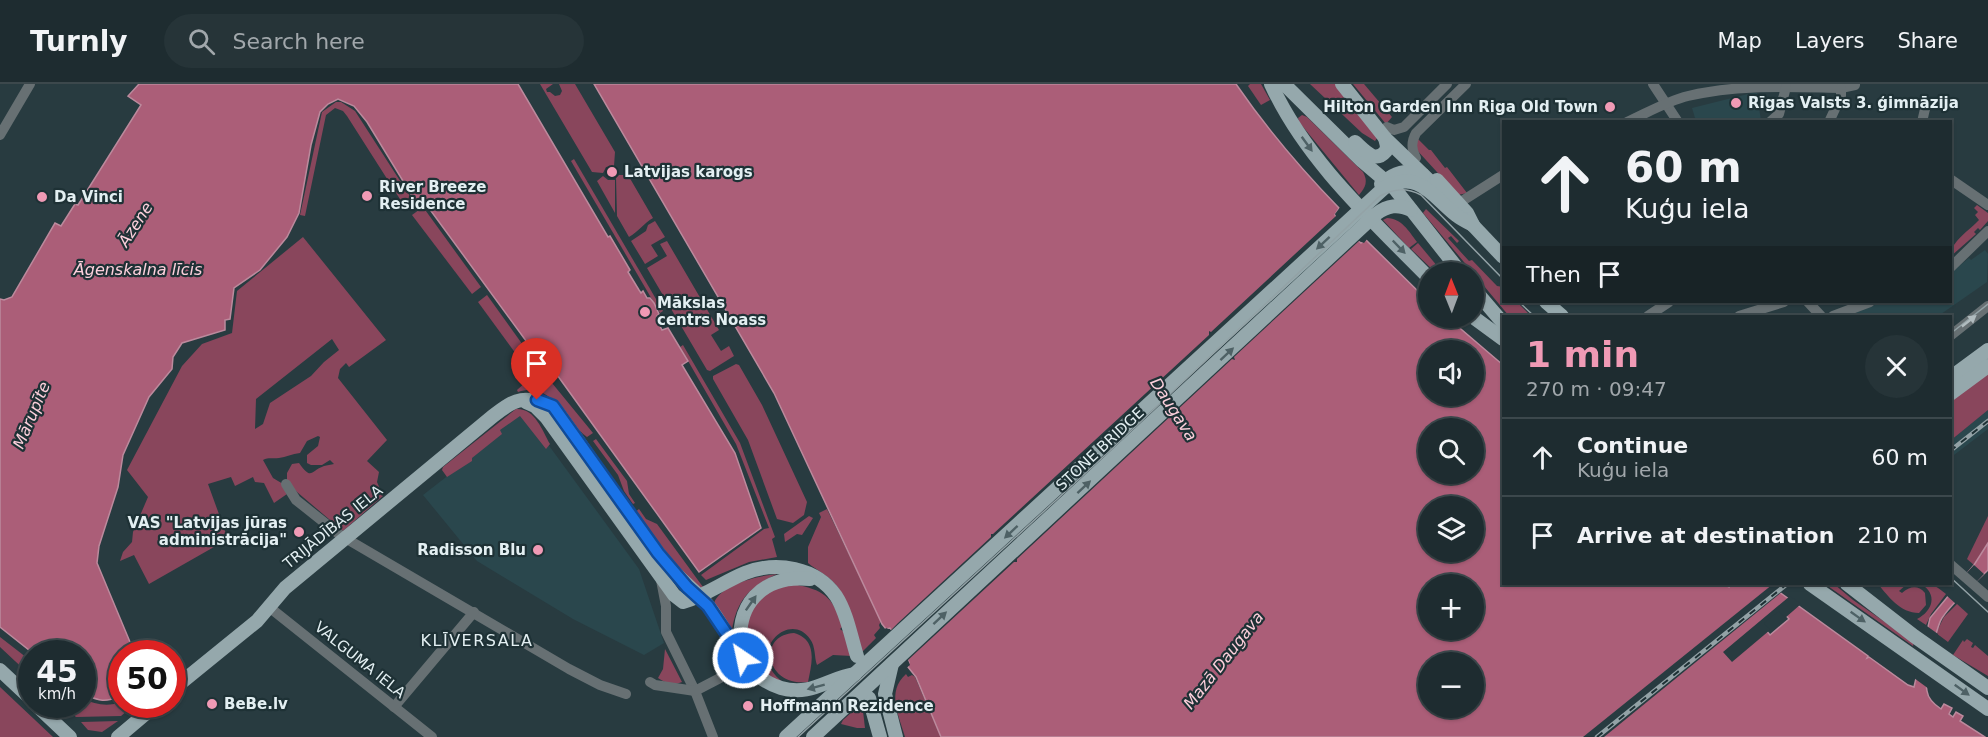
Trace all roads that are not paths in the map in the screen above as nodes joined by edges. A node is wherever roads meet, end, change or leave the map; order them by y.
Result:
1 (30, 84) edge
2 (1292, 84) edge
3 (1343, 84) edge
4 (1447, 84) edge
5 (1466, 84) edge
6 (1653, 84) edge
7 (1855, 85) edge
8 (1277, 87) edge
9 (1786, 87) junction
10 (1841, 88) junction
11 (1667, 105) junction
12 (1925, 109) dead end
13 (1632, 120) edge
14 (1677, 120) edge
15 (1772, 120) edge
16 (1830, 120) edge
17 (1922, 120) edge
18 (1386, 133) junction
19 (0, 135) edge
20 (1416, 158) junction
21 (1372, 171) junction
22 (1425, 175) junction
23 (1502, 176) edge
24 (1952, 180) edge
25 (1387, 183) junction
26 (1369, 198) junction
27 (1459, 203) junction
28 (1988, 205) edge
29 (1411, 210) junction
30 (1473, 225) junction
31 (1988, 231) edge
32 (1502, 255) edge
33 (1452, 262) edge
34 (1418, 266) edge
35 (1952, 266) edge
36 (1484, 301) edge
37 (1668, 303) edge
38 (1781, 303) edge
39 (1809, 303) edge
40 (1867, 303) edge
41 (1988, 306) edge
42 (1650, 315) edge
43 (1742, 315) edge
44 (1820, 315) edge
45 (1836, 315) edge
46 (1501, 320) edge
47 (1484, 325) edge
48 (1952, 334) edge
49 (1502, 338) edge
50 (1988, 350) edge
51 (1988, 366) edge
52 (1952, 373) edge
53 (1952, 393) edge
54 (580, 455) junction
55 (286, 484) dead end
56 (346, 537) junction
57 (1952, 566) edge
58 (659, 574) junction
59 (1952, 574) edge
60 (1962, 578) junction
61 (819, 579) junction
62 (1811, 585) edge
63 (1848, 585) edge
64 (1988, 596) edge
65 (699, 597) junction
66 (683, 602) junction
67 (269, 607) junction
68 (474, 612) junction
69 (666, 632) junction
70 (857, 656) dead end
71 (895, 660) junction
72 (745, 661) junction
73 (0, 670) edge
74 (855, 674) junction
75 (186, 678) edge
76 (652, 683) dead end
77 (1986, 686) edge
78 (18, 687) edge
79 (695, 691) junction
80 (626, 694) dead end
81 (869, 698) dead end
82 (394, 707) junction
83 (1988, 709) edge
84 (50, 718) edge
85 (141, 718) edge
86 (70, 737) edge
87 (118, 737) edge
88 (432, 737) edge
89 (713, 737) edge
90 (786, 737) edge
91 (813, 737) edge
92 (880, 737) edge
93 (896, 737) edge

1 - 19 street
2 - 18 main road
3 - 18 main road
4 - 18 street
5 - 20 street
6 - 11 street
7 - 10 street
8 - 21 main road
8 -> 34 main road
9 - 10 street
9 - 11 street
9 - 15 street
10 - 16 street
11 - 13 street
11 - 14 street
12 - 17 street
18 - 20 main road
18 - 22 main road
20 - 27 main road
21 - 25 main road
21 - 26 main road
22 - 25 main road, STONE BRIDGE
22 - 30 main road
23 - 27 street
24 - 28 street
25 - 26 main road, STONE BRIDGE
25 - 29 main road
25 - 30 main road
26 -> 74 main road, STONE BRIDGE
27 - 30 main road
29 - 33 main road
71 -> 29 main road, STONE BRIDGE
30 - 32 main road
31 - 35 street
36 - 46 main road
37 - 42 street
38 - 43 street
39 - 44 street
40 - 45 street
48 -> 41 street
47 - 49 main road
50 - 52 main road
51 - 53 main road
54 - 56 main road, TRIJĀDĪBAS IELA
54 - 58 main road
54 - 65 main road
55 - 56 street
56 - 67 main road, TRIJĀDĪBAS IELA
56 - 68 street
57 - 60 street
58 - 66 main road
58 - 69 street
59 - 60 street
60 - 64 street
61 - 65 main road
61 - 70 main road
72 -> 61 main road
62 -> 83 main road
63 - 77 main road
65 - 66 main road
65 - 72 main road
66 - 69 street
67 - 75 main road, TRIJĀDĪBAS IELA
67 - 82 street, VALGUMA IELA
68 - 80 street
68 - 82 street
69 - 79 street
71 - 91 main road, STONE BRIDGE
71 - 93 main road
74 -> 72 main road
72 - 79 street
73 - 78 main road
74 - 90 main road, STONE BRIDGE
76 - 79 street
79 - 89 street
81 - 92 main road
82 - 88 street, VALGUMA IELA
84 - 86 main road
85 - 87 main road

